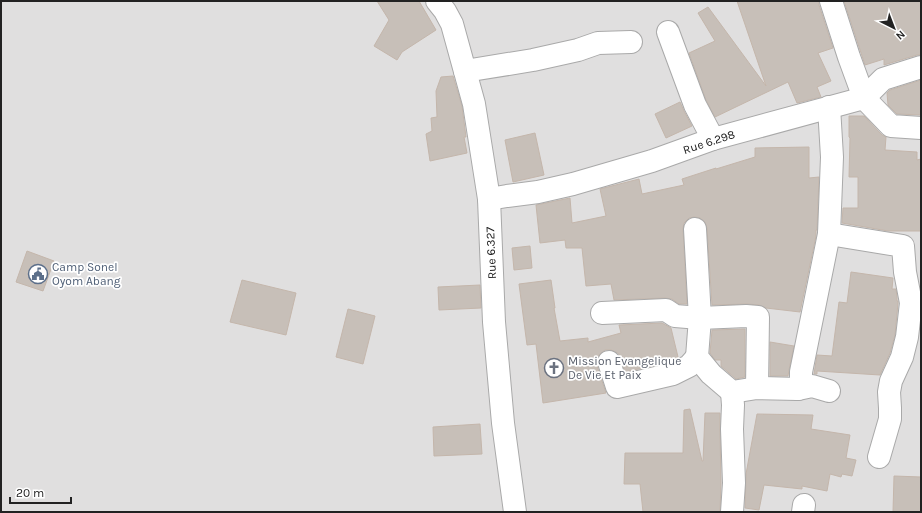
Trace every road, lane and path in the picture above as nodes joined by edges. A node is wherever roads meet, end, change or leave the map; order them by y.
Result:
1 (437, 1) edge
2 (831, 1) edge
3 (668, 32) dead end
4 (632, 42) dead end
5 (921, 67) edge
6 (465, 71) junction
7 (864, 98) junction
8 (829, 107) junction
9 (921, 128) edge
10 (713, 139) junction
11 (489, 199) junction
12 (695, 228) dead end
13 (829, 234) junction
14 (602, 313) dead end
15 (700, 318) junction
16 (698, 357) junction
17 (610, 362) dead end
18 (757, 388) junction
19 (798, 389) junction
20 (830, 391) dead end
21 (732, 392) junction
22 (879, 457) dead end
23 (515, 512) edge
24 (732, 512) edge

1 - 6 street, Rue 6.327
2 - 7 street
3 - 10 street
4 - 6 street
5 - 7 street, Rue 6.298
6 - 11 street, Rue 6.327
7 - 8 street, Rue 6.298
7 - 9 street
8 - 10 street, Rue 6.298
8 - 13 street
10 - 11 street, Rue 6.298
11 - 23 street, Rue 6.327
12 - 15 street
13 - 19 street
13 - 22 street
14 - 15 street
15 - 16 street
15 - 18 street
16 - 17 street
16 - 21 street
18 - 19 street
18 - 21 street
19 - 20 street
21 - 24 street

